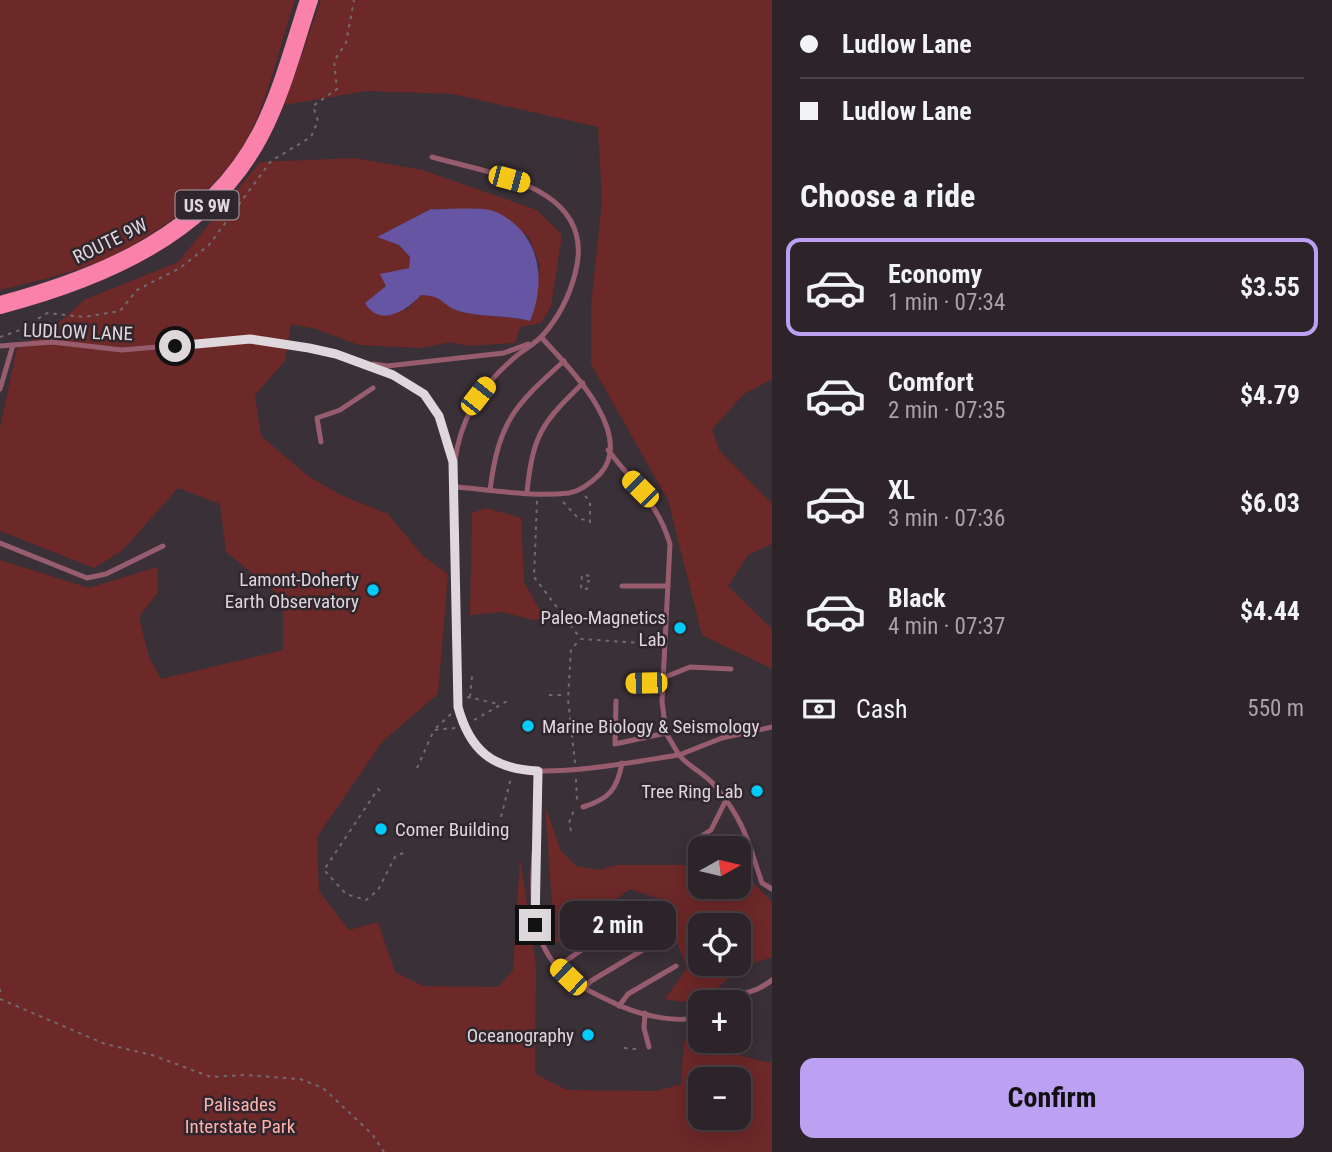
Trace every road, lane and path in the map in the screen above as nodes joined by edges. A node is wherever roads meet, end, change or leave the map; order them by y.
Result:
1 (309, 0) edge
2 (432, 157) dead end
3 (1, 305) edge
4 (541, 337) junction
5 (13, 345) junction
6 (0, 346) edge
7 (564, 361) junction
8 (363, 363) junction
9 (583, 383) junction
10 (373, 388) dead end
11 (0, 389) edge
12 (321, 442) dead end
13 (608, 450) junction
14 (456, 487) junction
15 (490, 490) junction
16 (527, 492) junction
17 (537, 493) junction
18 (557, 496) dead end
19 (590, 520) dead end
20 (0, 544) edge
21 (163, 546) dead end
22 (591, 576) dead end
23 (590, 581) dead end
24 (622, 586) dead end
25 (668, 586) junction
26 (600, 634) dead end
27 (580, 639) junction
28 (600, 640) junction
29 (664, 644) junction
30 (731, 669) dead end
31 (476, 677) dead end
32 (662, 681) junction
33 (631, 684) dead end
34 (549, 695) dead end
35 (568, 695) junction
36 (509, 700) dead end
37 (615, 701) dead end
38 (500, 705) junction
39 (458, 707) junction
40 (474, 720) dead end
41 (464, 727) junction
42 (772, 727) edge
43 (434, 730) junction
44 (666, 733) junction
45 (679, 755) junction
46 (622, 763) junction
47 (417, 768) dead end
48 (575, 768) junction
49 (513, 770) junction
50 (538, 771) junction
51 (380, 791) dead end
52 (726, 800) junction
53 (583, 807) dead end
54 (501, 817) dead end
55 (571, 831) dead end
56 (701, 836) edge
57 (404, 853) dead end
58 (772, 889) edge
59 (644, 907) dead end
60 (661, 939) dead end
61 (676, 966) dead end
62 (557, 967) junction
63 (772, 980) edge
64 (585, 988) junction
65 (751, 992) edge
66 (0, 999) edge
67 (619, 1006) junction
68 (645, 1016) junction
69 (688, 1019) edge
70 (649, 1047) dead end
71 (624, 1048) dead end
72 (384, 1152) edge

1 - 3 main road, ROUTE 9W / US 9W
2 - 4 lane
4 - 7 lane
4 - 8 lane
4 - 14 lane
5 - 6 lane, LUDLOW LANE
5 - 8 lane, LUDLOW LANE
5 - 11 lane
7 - 9 lane
7 - 15 lane
8 - 14 lane, LUDLOW LANE
9 - 13 lane
9 - 16 lane
10 - 12 lane
13 - 17 lane
13 - 25 lane
14 - 15 lane
14 - 39 lane, LUDLOW LANE
15 - 16 lane
16 - 17 lane
17 - 27 path
18 - 19 path
20 - 21 lane
22 - 23 path
24 - 25 lane
25 - 29 lane
26 - 28 path
27 - 28 path
27 - 35 path
28 - 29 path
29 - 32 lane
30 - 32 lane
31 - 38 path
32 - 33 lane
32 - 44 lane
34 - 35 path
35 - 48 path
36 - 38 path
37 - 44 lane
38 - 40 path
39 - 41 lane, LUDLOW LANE
39 - 43 path
41 - 43 path
41 - 49 lane, LUDLOW LANE
42 - 45 lane, LUDLOW LANE
43 - 47 path
44 - 45 lane
45 - 46 lane, LUDLOW LANE
45 - 52 lane
46 - 48 lane, LUDLOW LANE
46 - 53 lane
48 - 50 lane, LUDLOW LANE
48 - 55 path
49 - 50 lane, LUDLOW LANE
49 - 54 path
50 - 62 lane
51 - 57 path
52 - 56 lane
52 - 58 lane
59 - 62 lane
60 - 64 lane
61 - 67 lane
62 - 64 lane
63 - 65 lane
64 - 67 lane
66 - 72 path
67 - 68 lane
68 - 69 lane
68 - 70 lane
68 - 71 path

